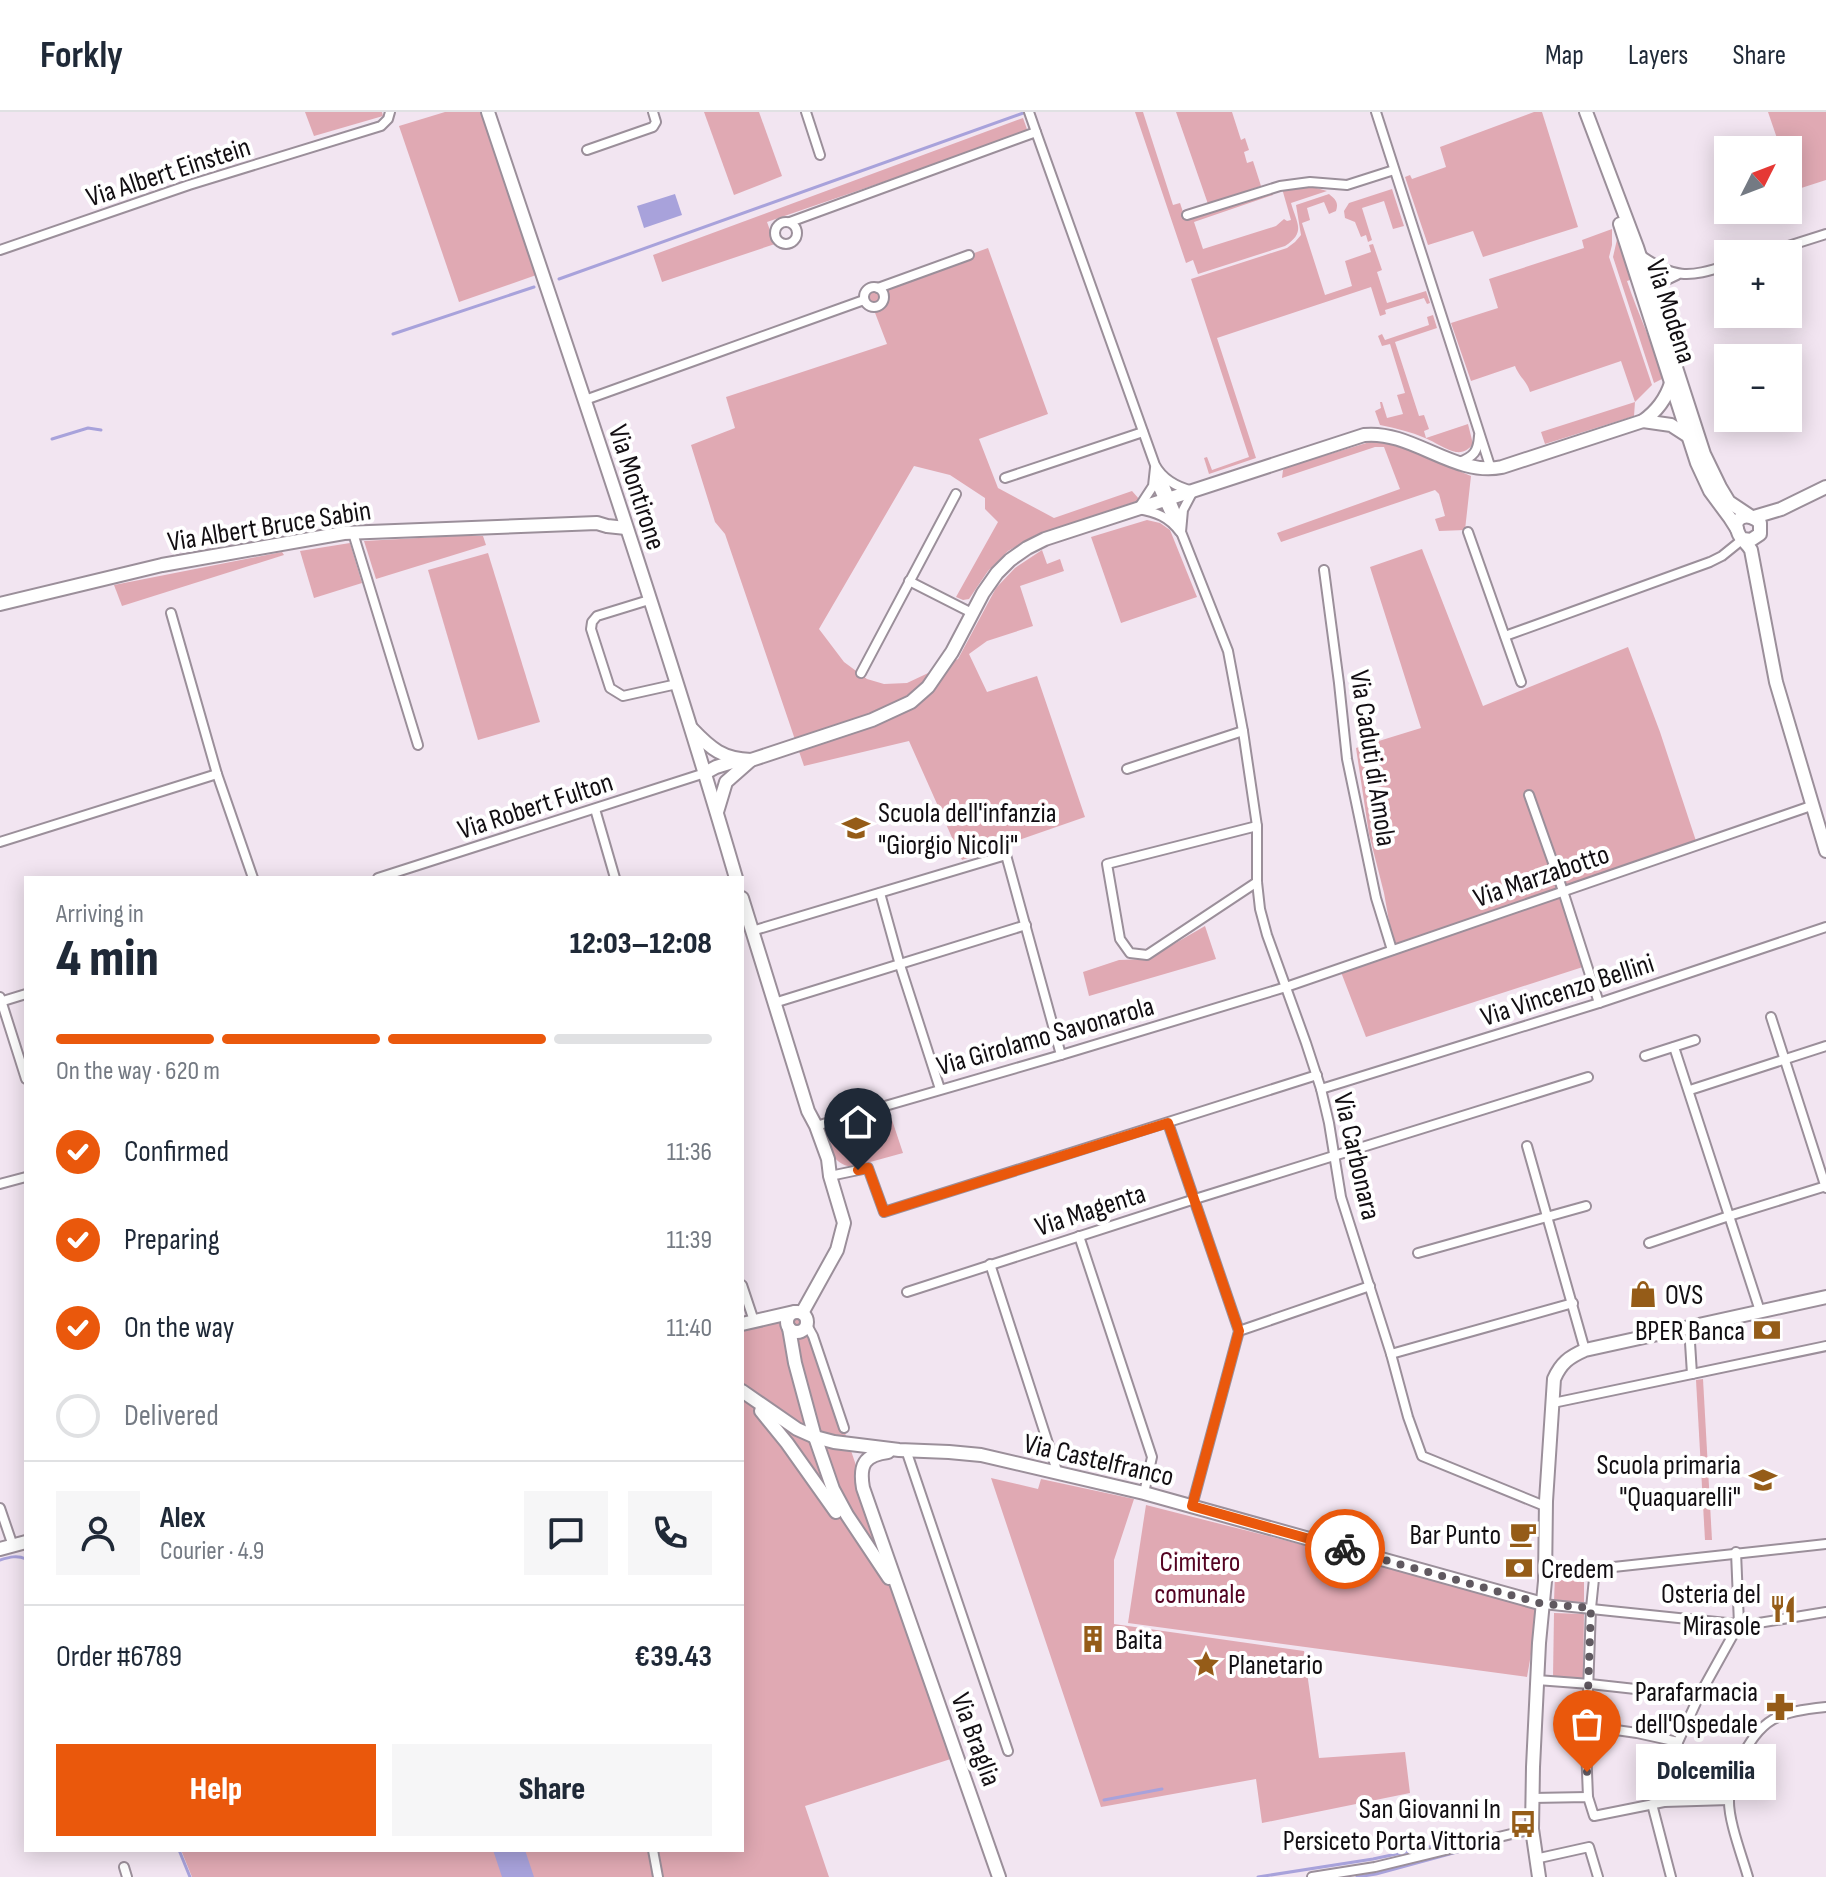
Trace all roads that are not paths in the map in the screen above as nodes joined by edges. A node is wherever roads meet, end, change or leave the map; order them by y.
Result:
1 (390, 112) edge
2 (488, 112) edge
3 (653, 112) edge
4 (806, 112) edge
5 (1387, 112) edge
6 (1586, 112) edge
7 (1376, 114) edge
8 (1030, 116) edge
9 (1036, 132) junction
10 (1597, 144) junction
11 (587, 150) dead end
12 (820, 155) dead end
13 (1394, 170) junction
14 (1187, 215) dead end
15 (790, 222) dead end
16 (1826, 234) edge
17 (1802, 242) edge
18 (0, 250) edge
19 (1639, 254) junction
20 (969, 255) dead end
21 (1714, 270) edge
22 (1677, 275) junction
23 (878, 288) junction
24 (1650, 288) junction
25 (864, 300) junction
26 (1671, 383) junction
27 (585, 400) junction
28 (1684, 407) junction
29 (1656, 418) junction
30 (1480, 431) junction
31 (1143, 432) junction
32 (1688, 436) junction
33 (1459, 462) junction
34 (1495, 469) junction
35 (1005, 478) dead end
36 (1158, 478) junction
37 (1826, 487) edge
38 (1193, 491) junction
39 (956, 494) dead end
40 (1166, 499) junction
41 (620, 508) junction
42 (1138, 509) junction
43 (1781, 509) junction
44 (1757, 515) junction
45 (597, 523) junction
46 (1178, 526) junction
47 (626, 528) junction
48 (1468, 532) dead end
49 (353, 533) junction
50 (1740, 534) junction
51 (1759, 534) junction
52 (1324, 570) dead end
53 (909, 581) junction
54 (1759, 592) junction
55 (649, 600) junction
56 (0, 604) edge
57 (171, 613) dead end
58 (972, 613) junction
59 (1505, 636) junction
60 (861, 673) dead end
61 (1521, 682) dead end
62 (677, 684) junction
63 (690, 728) junction
64 (1243, 731) junction
65 (418, 745) dead end
66 (745, 763) junction
67 (1127, 769) dead end
68 (705, 773) junction
69 (217, 774) junction
70 (1529, 795) dead end
71 (1811, 806) junction
72 (595, 809) junction
73 (717, 812) junction
74 (1257, 826) junction
75 (0, 842) edge
76 (1826, 851) edge
77 (252, 876) edge
78 (384, 876) edge
79 (614, 876) edge
80 (735, 876) edge
81 (1257, 882) junction
82 (1563, 891) junction
83 (880, 893) junction
84 (744, 905) edge
85 (1026, 925) junction
86 (1826, 927) edge
87 (752, 931) junction
88 (1392, 950) junction
89 (900, 965) junction
90 (1286, 987) junction
91 (24, 994) edge
92 (1, 1000) edge
93 (774, 1003) junction
94 (1599, 1003) junction
95 (1771, 1017) dead end
96 (1695, 1040) dead end
97 (1826, 1046) edge
98 (1674, 1047) junction
99 (1061, 1055) junction
100 (1645, 1056) dead end
101 (1785, 1060) junction
102 (24, 1073) edge
103 (1317, 1075) junction
104 (1588, 1077) dead end
105 (940, 1089) junction
106 (1321, 1089) junction
107 (1690, 1090) junction
108 (1168, 1123) junction
109 (816, 1126) junction
110 (1527, 1146) dead end
111 (1334, 1156) junction
112 (830, 1176) junction
113 (24, 1178) edge
114 (0, 1184) edge
115 (1826, 1187) edge
116 (1195, 1199) junction
117 (1586, 1206) dead end
118 (1729, 1216) junction
119 (1548, 1217) junction
120 (1079, 1236) junction
121 (1649, 1243) dead end
122 (1418, 1253) dead end
123 (990, 1264) junction
124 (1370, 1286) junction
125 (907, 1292) dead end
126 (744, 1297) edge
127 (1826, 1297) edge
128 (1573, 1303) junction
129 (1760, 1311) junction
130 (748, 1322) edge
131 (799, 1322) junction
132 (1689, 1327) junction
133 (1239, 1331) junction
134 (1826, 1346) edge
135 (1585, 1350) junction
136 (1391, 1354) junction
137 (1692, 1374) junction
138 (744, 1393) edge
139 (744, 1394) edge
140 (1553, 1403) junction
141 (844, 1428) dead end
142 (815, 1437) junction
143 (902, 1450) junction
144 (1058, 1474) junction
145 (1144, 1493) junction
146 (1192, 1506) junction
147 (1547, 1507) junction
148 (0, 1508) edge
149 (1826, 1544) edge
150 (6, 1548) edge
151 (1736, 1552) junction
152 (1543, 1604) junction
153 (1591, 1608) junction
154 (1826, 1612) edge
155 (908, 1617) junction
156 (1739, 1624) junction
157 (1537, 1680) junction
158 (1590, 1684) junction
159 (1699, 1696) junction
160 (1826, 1707) edge
161 (1588, 1726) junction
162 (1678, 1742) junction
163 (1008, 1751) dead end
164 (1588, 1797) junction
165 (1532, 1798) junction
166 (1729, 1800) junction
167 (1664, 1802) junction
168 (1652, 1804) junction
169 (1532, 1829) junction
170 (653, 1852) edge
171 (1535, 1859) junction
172 (658, 1877) edge
173 (999, 1877) edge
174 (1312, 1877) edge
175 (1539, 1877) edge
176 (1598, 1877) edge
177 (1671, 1877) edge
178 (1748, 1877) edge

1 - 18 street, Via Albert Einstein
2 - 27 street, Via Montirone
3 - 11 street
4 - 12 street
5 - 7 street
6 - 10 street, Via Modena
7 - 13 street
8 - 9 street
9 - 15 street
9 - 31 street
10 - 19 street, Via Modena
10 - 26 street, Via Modena
13 - 14 street
13 - 30 street
16 - 17 street
19 - 22 street
19 - 24 street, Via Modena
20 - 23 street
21 - 22 street
22 - 24 street
23 - 25 street
23 - 25 street
24 - 28 street, Via Modena
25 - 27 street
26 - 28 street, Via Modena
26 - 29 street
27 - 41 street, Via Montirone
28 - 29 street
28 - 32 street, Via Modena
28 - 44 street, Via Modena
29 - 32 street
29 - 34 street
30 - 33 street
30 - 34 street
31 - 35 street
31 - 36 street, Via Carbonara
32 - 50 street, Via Modena
33 - 34 street
33 - 38 street
36 - 38 street
36 - 40 street, Via Carbonara
36 - 42 street
37 - 43 street
38 - 40 street
38 - 46 street
39 - 53 street
40 - 42 street
40 - 46 street, Via Carbonara
41 - 45 street
41 - 47 street, Via Montirone
42 - 46 street
42 - 58 street
43 - 44 street
43 - 51 street
44 - 50 street
44 - 51 street
45 - 47 street, Via Albert Bruce Sabin
45 - 49 street, Via Albert Bruce Sabin
46 - 64 street, Via Carbonara
47 - 55 street, Via Montirone
48 - 59 street
49 - 56 street, Via Albert Bruce Sabin
49 - 65 street
50 - 51 street
50 - 54 street, Via Modena
50 - 59 street
51 - 54 street
52 - 88 street, Via Caduti di Amola
53 - 58 street
53 - 60 street
54 - 71 street, Via Modena
55 - 62 street, Via Montirone
55 - 62 street
57 - 69 street
58 - 66 street
59 - 61 street
62 - 63 street, Via Montirone
63 - 66 street
63 - 68 street, Via Montirone
64 - 67 street
64 - 74 street, Via Carbonara
66 - 68 street
66 - 73 street
68 - 72 street, Via Robert Fulton
68 - 73 street, Via Montirone
69 - 75 street
69 - 77 street
70 - 82 street
71 - 76 street, Via Modena
71 - 82 street, Via Marzabotto
72 - 78 street, Via Robert Fulton
72 - 79 street
73 - 80 street, Via Montirone
74 - 81 street, Via Carbonara
74 - 81 street
81 - 90 street, Via Carbonara
82 - 88 street, Via Marzabotto
82 - 94 street
83 - 85 street
83 - 87 street
83 - 89 street
84 - 87 street
85 - 89 street
85 - 99 street
86 - 94 street, Via Vincenzo Bellini
87 - 93 street
88 - 90 street, Via Marzabotto
89 - 93 street
89 - 105 street
90 - 99 street, Via Girolamo Savonarola
90 - 103 street, Via Carbonara
91 - 92 street
92 - 102 street
93 - 109 street
94 - 106 street, Via Vincenzo Bellini
95 - 101 street
96 - 98 street
97 - 101 street
98 - 100 street
98 - 107 street
99 - 105 street, Via Girolamo Savonarola
101 - 107 street
101 - 115 street
103 - 106 street, Via Carbonara
103 - 108 street
104 - 111 street, Via Magenta
105 - 109 street, Via Girolamo Savonarola
106 - 111 street, Via Carbonara
107 - 118 street
108 - 112 street
108 - 116 street
109 - 112 street
110 - 119 street
111 - 116 street, Via Magenta
111 - 124 street, Via Carbonara
112 - 131 street
113 - 114 street
115 - 118 street
116 - 120 street, Via Magenta
116 - 133 street
117 - 119 street
118 - 121 street
118 - 129 street
119 - 122 street
119 - 128 street
120 - 123 street, Via Magenta
120 - 145 street
123 - 125 street, Via Magenta
123 - 144 street
124 - 133 street
124 - 136 street, Via Carbonara
126 - 130 street
127 - 129 street
128 - 135 street
128 - 136 street
129 - 132 street
130 - 131 street
131 - 141 street
131 - 142 street
132 - 135 street
132 - 137 street
133 - 146 street
134 - 137 street
135 - 140 street
136 - 147 street, Via Carbonara
137 - 140 street
138 - 142 street, Via Castelfranco
139 - 155 street, Via Castelfranco
140 - 147 street
142 - 143 street, Via Castelfranco
142 - 155 street, Via Braglia
143 - 144 street, Via Castelfranco
143 - 155 street, Via Braglia
143 - 163 street
144 - 145 street, Via Castelfranco
145 - 146 street, Via Castelfranco
146 - 152 street, Via Castelfranco
147 - 152 street
148 - 150 street
149 - 151 street
151 - 153 street
151 - 156 street
152 - 153 street
152 - 157 street
153 - 156 street
153 - 158 street
154 - 156 street
155 - 173 street, Via Braglia
156 - 159 street
157 - 158 street
157 - 165 street
158 - 159 street
158 - 161 street
159 - 162 street
160 - 166 street
161 - 162 street
161 - 164 street
162 - 167 street
164 - 165 street
164 - 168 street
165 - 169 street
166 - 167 street
166 - 178 street
167 - 168 street
168 - 177 street
169 - 171 street
169 - 174 street
170 - 172 street
171 - 175 street
171 - 176 street

